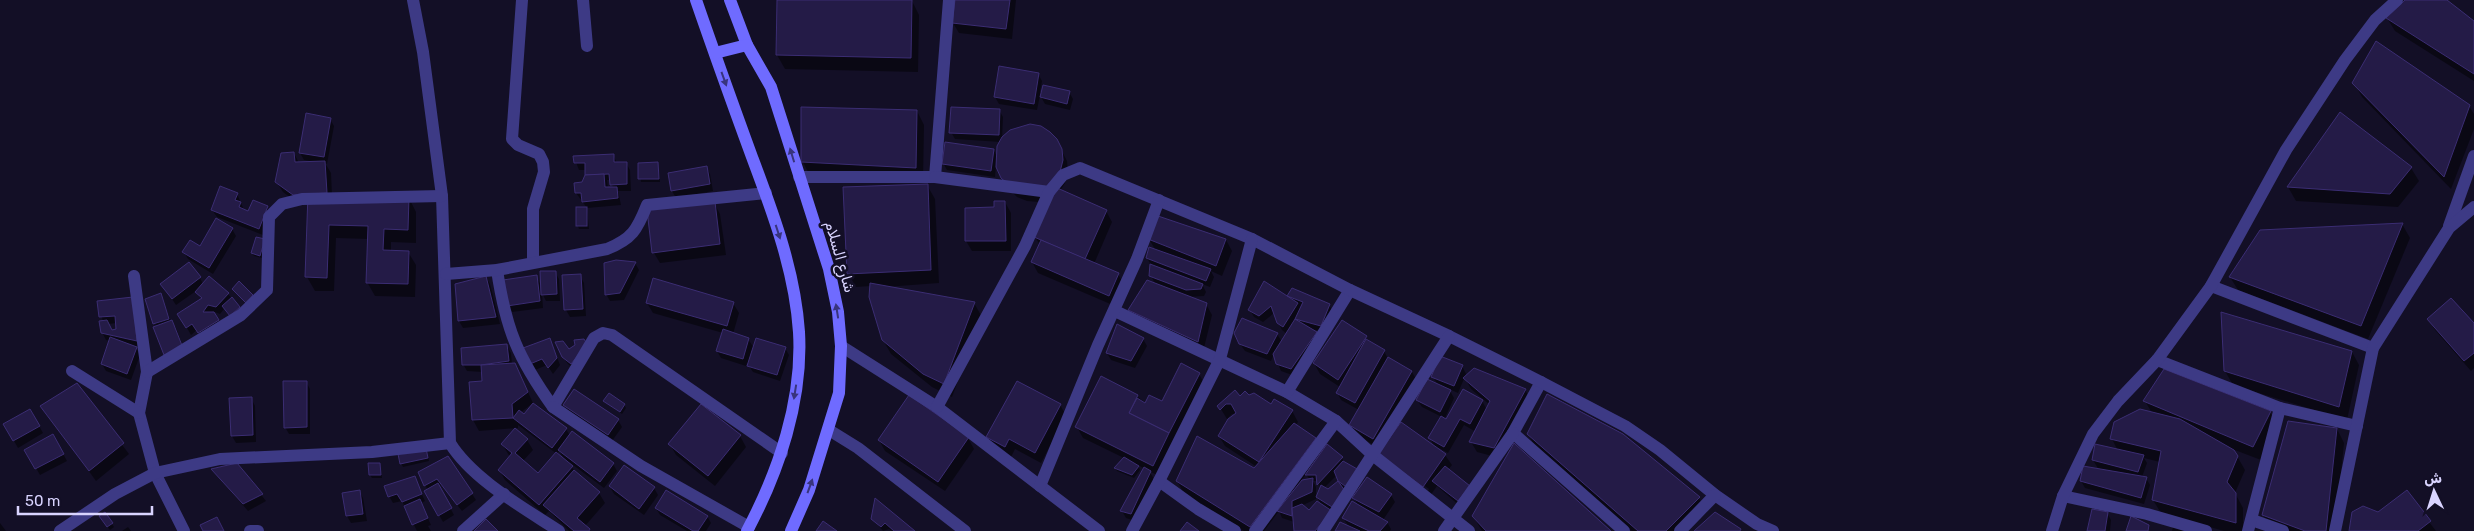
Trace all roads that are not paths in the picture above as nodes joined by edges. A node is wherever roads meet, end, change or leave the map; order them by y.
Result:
1 (413, 0) edge
2 (522, 0) edge
3 (583, 0) edge
4 (696, 0) edge
5 (730, 0) edge
6 (949, 0) edge
7 (2397, 0) edge
8 (747, 45) junction
9 (587, 46) dead end
10 (715, 53) junction
11 (2474, 156) edge
12 (935, 177) junction
13 (799, 178) junction
14 (1049, 192) junction
15 (766, 194) junction
16 (442, 196) junction
17 (1159, 200) junction
18 (2474, 207) edge
19 (2449, 228) junction
20 (1252, 238) junction
21 (533, 262) junction
22 (497, 270) junction
23 (446, 274) junction
24 (134, 276) dead end
25 (2211, 286) junction
26 (1350, 290) junction
27 (1115, 311) junction
28 (1449, 336) junction
29 (841, 346) junction
30 (2373, 348) junction
31 (1220, 359) junction
32 (2156, 360) junction
33 (72, 371) dead end
34 (147, 372) junction
35 (1541, 382) junction
36 (1287, 392) junction
37 (553, 407) junction
38 (937, 407) junction
39 (2280, 408) junction
40 (139, 413) junction
41 (1336, 421) junction
42 (2357, 426) junction
43 (829, 430) junction
44 (1512, 433) junction
45 (450, 443) junction
46 (782, 453) junction
47 (1374, 456) junction
48 (155, 473) junction
49 (1159, 481) junction
50 (1040, 486) junction
51 (504, 494) junction
52 (1715, 495) junction
53 (2063, 496) junction
54 (1453, 519) junction
55 (2250, 525) edge
56 (1754, 527) edge
57 (748, 529) edge
58 (60, 531) edge
59 (184, 531) edge
60 (250, 531) edge
61 (258, 531) edge
62 (463, 531) edge
63 (559, 531) edge
64 (792, 531) edge
65 (965, 531) edge
66 (1099, 531) edge
67 (1132, 531) edge
68 (1235, 531) edge
69 (1255, 531) edge
70 (1323, 531) edge
71 (1444, 531) edge
72 (1469, 531) edge
73 (1624, 531) edge
74 (1680, 531) edge
75 (1773, 531) edge
76 (2052, 531) edge
77 (2206, 531) edge
78 (2283, 531) edge
79 (2335, 531) edge

1 - 16 street
2 - 21 street
3 - 9 street
4 - 10 street
5 - 8 street, شارع السلام
6 - 12 street
7 - 25 street
8 - 10 street
13 -> 8 street, شارع السلام
10 -> 15 street
11 - 19 street
12 - 13 street
12 - 14 street
29 -> 13 street, شارع السلام
14 - 17 street
14 - 38 street
15 - 21 street
15 -> 46 street
16 - 23 street
16 - 34 street
17 - 20 street
17 - 27 street
18 - 19 street
19 - 30 street
20 - 26 street
20 - 31 street
21 - 22 street
22 - 23 street
22 - 37 street
23 - 45 street
24 - 34 street
25 - 30 street
25 - 32 street
26 - 28 street
26 - 36 street
27 - 31 street
27 - 50 street
28 - 35 street
28 - 47 street
29 - 38 street
29 - 43 street, شارع السلام
30 - 42 street
31 - 36 street
31 - 49 street
32 - 39 street
32 - 53 street
33 - 40 street
34 - 40 street
35 - 44 street
35 - 52 street
36 - 41 street
37 - 46 street
37 - 57 street
38 - 50 street
39 - 42 street
39 - 55 street
40 - 48 street
41 - 47 street
41 - 69 street
42 - 79 street
64 -> 43 street, شارع السلام
43 - 65 street
44 - 54 street
44 - 73 street
45 - 48 street
45 - 51 street
46 - 57 street
47 - 54 street
47 - 70 street
48 - 58 street
48 - 59 street
49 - 67 street
49 - 68 street
50 - 66 street
51 - 62 street
51 - 63 street
52 - 56 street
52 - 74 street
53 - 76 street
53 - 77 street
54 - 71 street
54 - 72 street
55 - 78 street
56 - 75 street
60 - 61 street

